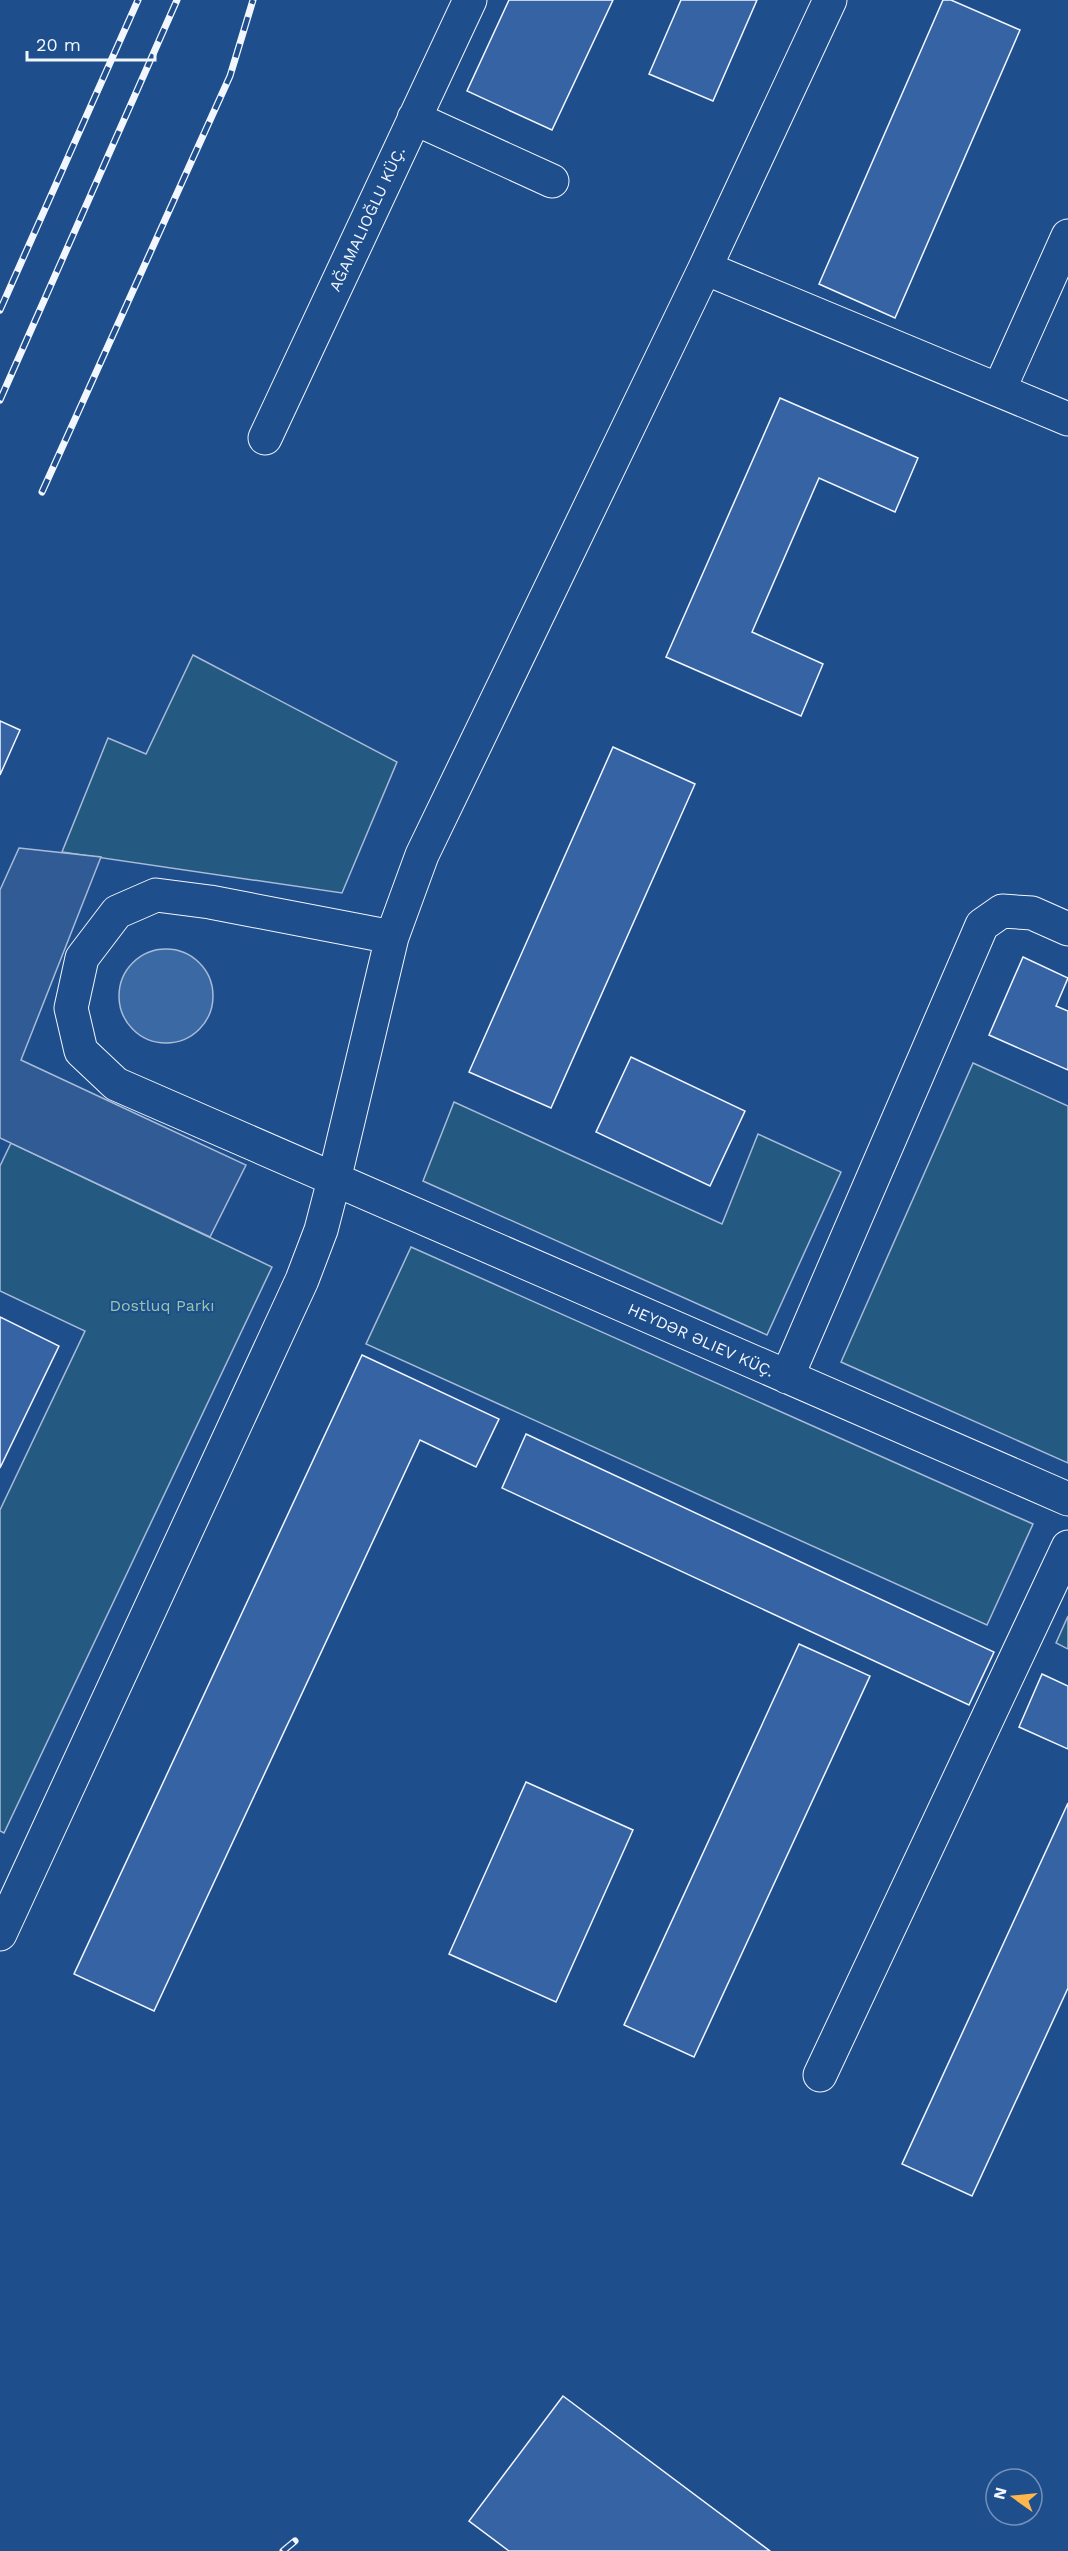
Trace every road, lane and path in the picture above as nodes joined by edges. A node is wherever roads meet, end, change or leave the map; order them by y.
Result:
1 (470, 0) edge
2 (830, 0) edge
3 (414, 118) junction
4 (552, 181) dead end
5 (1068, 236) edge
6 (705, 268) junction
7 (999, 390) junction
8 (1068, 419) edge
9 (265, 438) dead end
10 (1068, 929) edge
11 (392, 937) junction
12 (334, 1180) junction
13 (787, 1377) junction
14 (1068, 1500) edge
15 (1068, 1547) edge
16 (0, 1934) edge
17 (820, 2075) dead end

1 - 3 street
2 - 6 street
3 - 4 street
3 - 9 street
5 - 7 street
6 - 7 street
6 - 11 street
7 - 8 street
10 - 13 street
11 - 12 street
11 - 12 street, HEYDƏR ƏLIEV KÜÇ.
12 - 13 street, HEYDƏR ƏLIEV KÜÇ.
12 - 16 street
13 - 14 street, HEYDƏR ƏLIEV KÜÇ.
15 - 17 street

